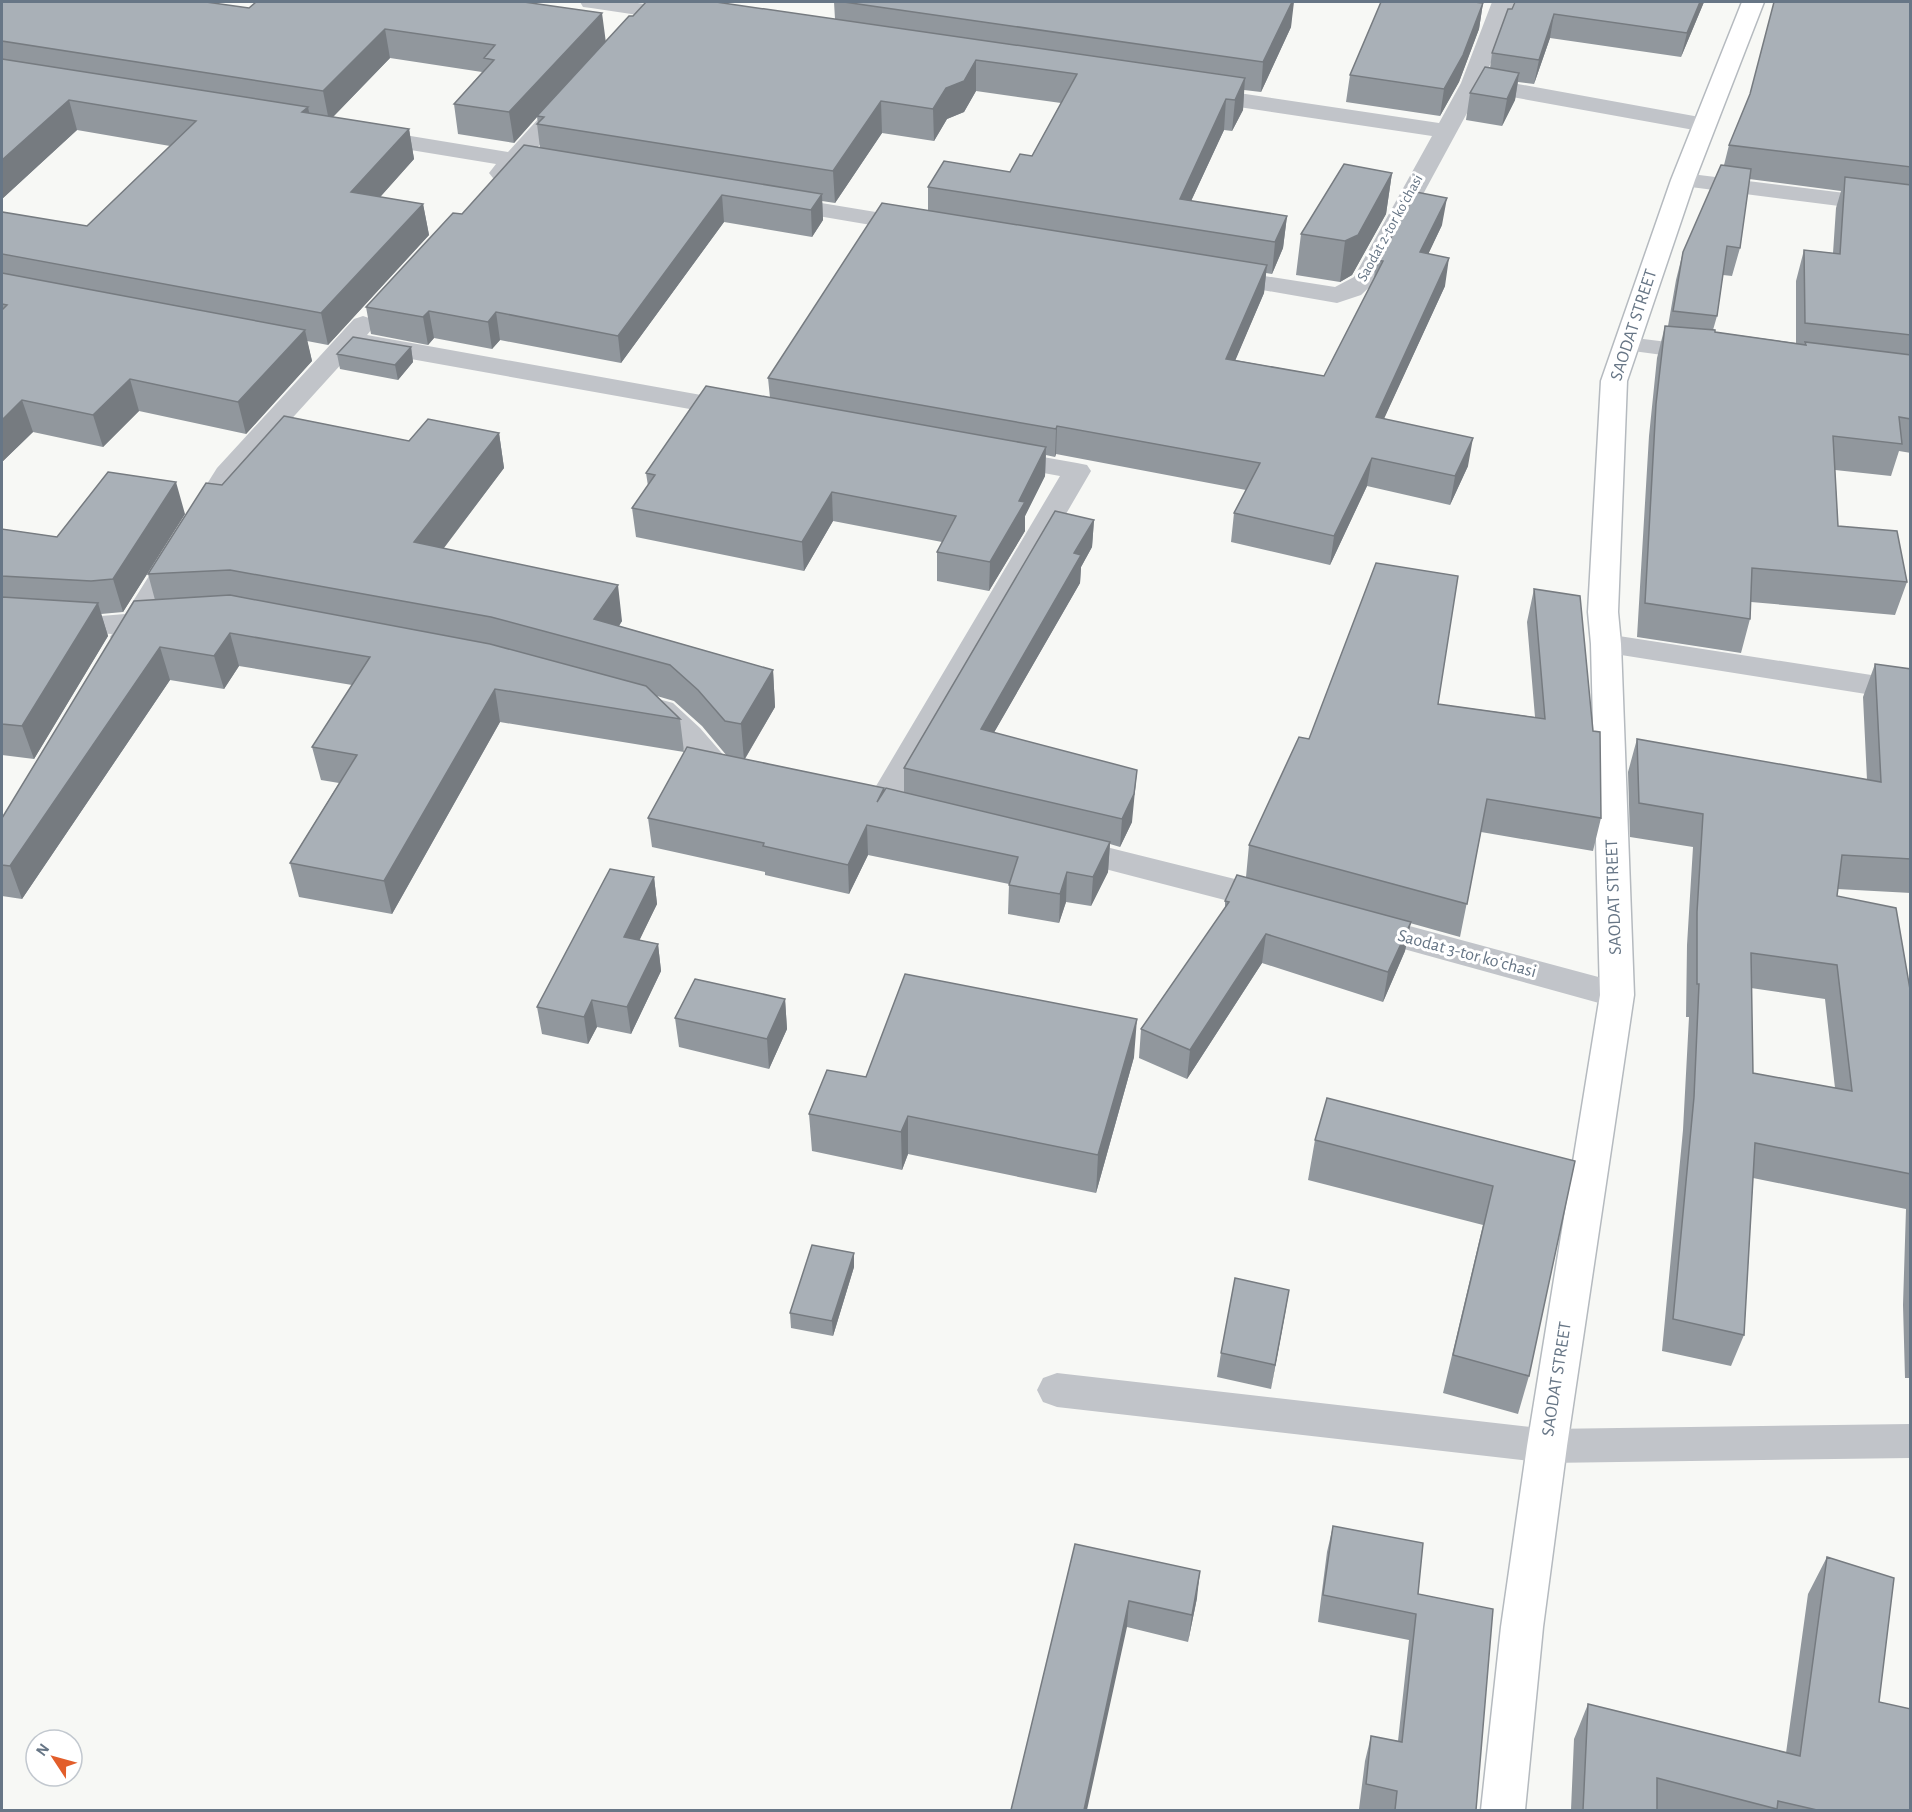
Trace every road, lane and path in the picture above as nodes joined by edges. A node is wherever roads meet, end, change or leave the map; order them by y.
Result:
1 (591, 2) edge
2 (1503, 2) edge
3 (1753, 2) edge
4 (654, 6) edge
5 (709, 19) edge
6 (626, 37) edge
7 (586, 81) edge
8 (1472, 83) junction
9 (1183, 91) edge
10 (1705, 125) junction
11 (1444, 131) junction
12 (351, 134) edge
13 (514, 160) junction
14 (583, 171) edge
15 (1683, 180) junction
16 (482, 194) edge
17 (758, 200) edge
18 (1911, 208) edge
19 (943, 230) edge
20 (1198, 272) edge
21 (380, 306) edge
22 (1627, 344) junction
23 (331, 349) junction
24 (1721, 356) edge
25 (760, 414) edge
26 (983, 454) edge
27 (2, 618) edge
28 (197, 618) edge
29 (133, 623) junction
30 (1606, 644) junction
31 (115, 653) edge
32 (1911, 691) edge
33 (618, 698) edge
34 (761, 777) edge
35 (849, 796) edge
36 (1043, 842) edge
37 (1306, 910) edge
38 (1341, 919) edge
39 (1617, 995) junction
40 (1057, 1390) dead end
41 (1911, 1441) edge
42 (1547, 1446) junction
43 (1503, 1810) edge

1 - 4 street
2 - 8 street, Saodat 2-tor koʻchasi
3 - 10 street, SAODAT STREET
4 - 5 street
4 - 6 street
7 - 13 street
8 - 10 street
8 - 11 street, Saodat 2-tor koʻchasi
9 - 11 street
10 - 15 street, SAODAT STREET
11 - 20 street, Saodat 2-tor koʻchasi
12 - 13 street
13 - 14 street
13 - 16 street
15 - 18 street
15 - 22 street, SAODAT STREET
17 - 19 street
21 - 23 street
22 - 24 lane
22 - 30 street, SAODAT STREET
23 - 25 street
23 - 29 street
26 - 35 street
27 - 29 street
28 - 29 street
29 - 31 street
30 - 32 street
30 - 39 street, SAODAT STREET
33 - 34 street
36 - 37 street
38 - 39 street, Saodat 3-tor koʻchasi
39 - 42 street, SAODAT STREET
40 - 42 street
41 - 42 street
42 - 43 street, SAODAT STREET

